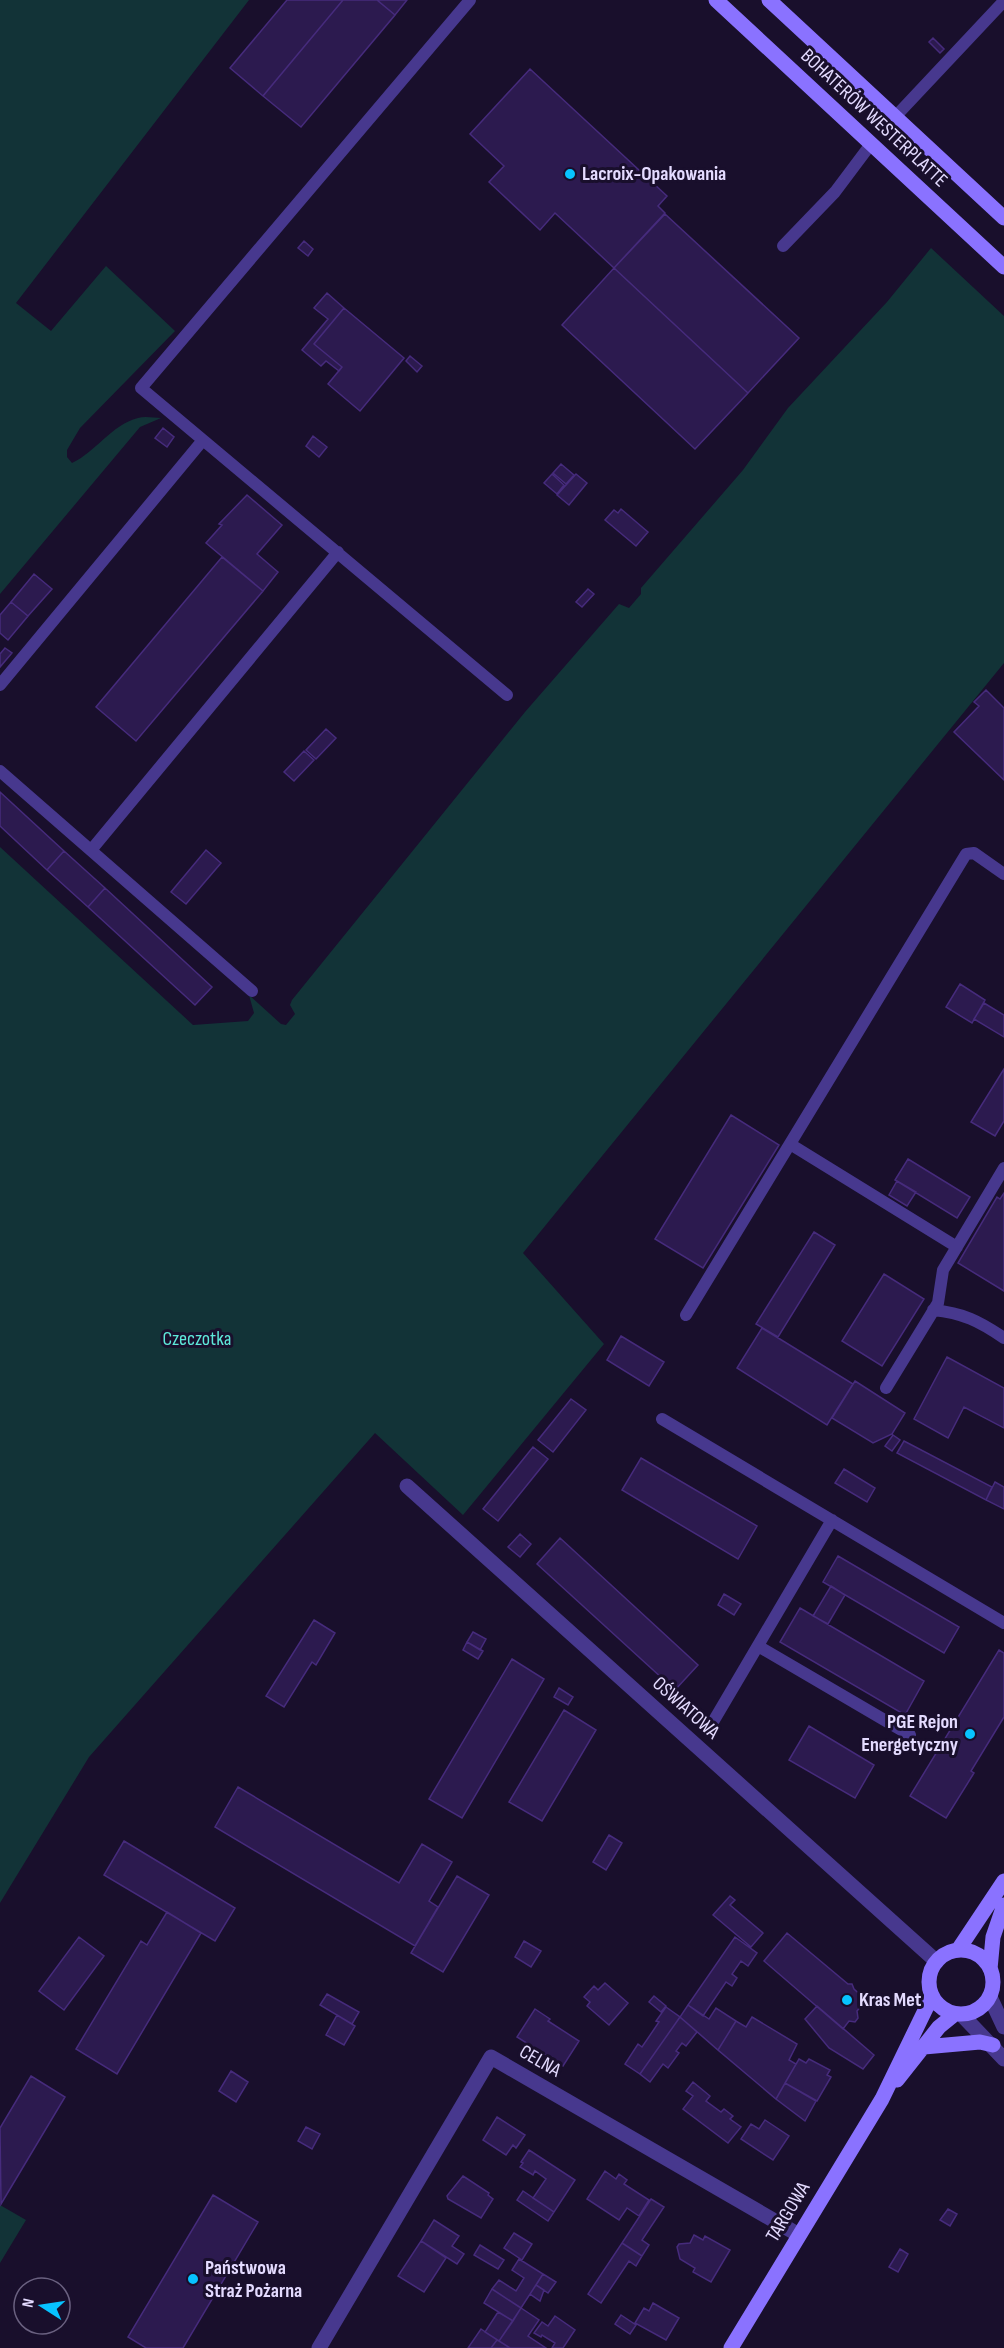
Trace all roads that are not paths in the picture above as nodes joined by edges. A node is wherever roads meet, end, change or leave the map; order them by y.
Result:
1 (470, 0) edge
2 (716, 0) edge
3 (768, 0) edge
4 (1004, 1) edge
5 (895, 117) junction
6 (871, 144) junction
7 (1004, 218) edge
8 (783, 246) dead end
9 (1004, 267) edge
10 (203, 440) junction
11 (338, 552) junction
12 (0, 685) edge
13 (507, 694) dead end
14 (0, 771) edge
15 (92, 849) junction
16 (1004, 874) edge
17 (252, 991) dead end
18 (790, 1144) junction
19 (1004, 1168) edge
20 (957, 1247) junction
21 (933, 1310) junction
22 (686, 1316) dead end
23 (1004, 1338) edge
24 (886, 1388) dead end
25 (662, 1419) dead end
26 (407, 1486) dead end
27 (832, 1520) junction
28 (1004, 1623) edge
29 (758, 1646) junction
30 (710, 1727) dead end
31 (910, 1735) dead end
32 (1004, 1881) edge
33 (1004, 1905) edge
34 (958, 1950) junction
35 (936, 1961) junction
36 (990, 1969) junction
37 (932, 1996) junction
38 (990, 1997) junction
39 (959, 2015) junction
40 (1004, 2027) edge
41 (993, 2045) junction
42 (924, 2047) junction
43 (1004, 2059) edge
44 (882, 2099) junction
45 (799, 2235) junction
46 (319, 2348) edge
47 (731, 2348) edge

1 - 10 lane
2 - 6 street, BOHATERÓW WESTERPLATTE
3 - 5 street, BOHATERÓW WESTERPLATTE
4 - 5 lane
5 - 7 street, BOHATERÓW WESTERPLATTE
6 - 8 lane
6 - 9 street, BOHATERÓW WESTERPLATTE
10 - 11 lane
10 - 12 lane
11 - 13 lane
11 - 15 lane
14 - 15 lane
15 - 17 lane
16 - 18 lane
18 - 20 lane
18 - 22 lane
19 - 20 lane
20 - 21 lane
21 - 23 lane
21 - 24 lane
25 - 27 lane
26 - 35 street, OŚWIATOWA
27 - 28 lane
27 - 29 lane
29 - 30 lane
29 - 31 lane
32 - 34 street
33 - 36 street
34 - 35 street
34 - 36 street
35 - 37 street
36 - 38 street
37 - 39 street
37 - 44 street, TARGOWA
38 - 39 street
38 - 40 street
39 - 41 street
39 - 42 street, TARGOWA
41 - 42 street
41 - 43 street
42 - 44 street, TARGOWA
44 - 45 street, TARGOWA
45 - 46 street, CELNA
45 - 47 street, TARGOWA

